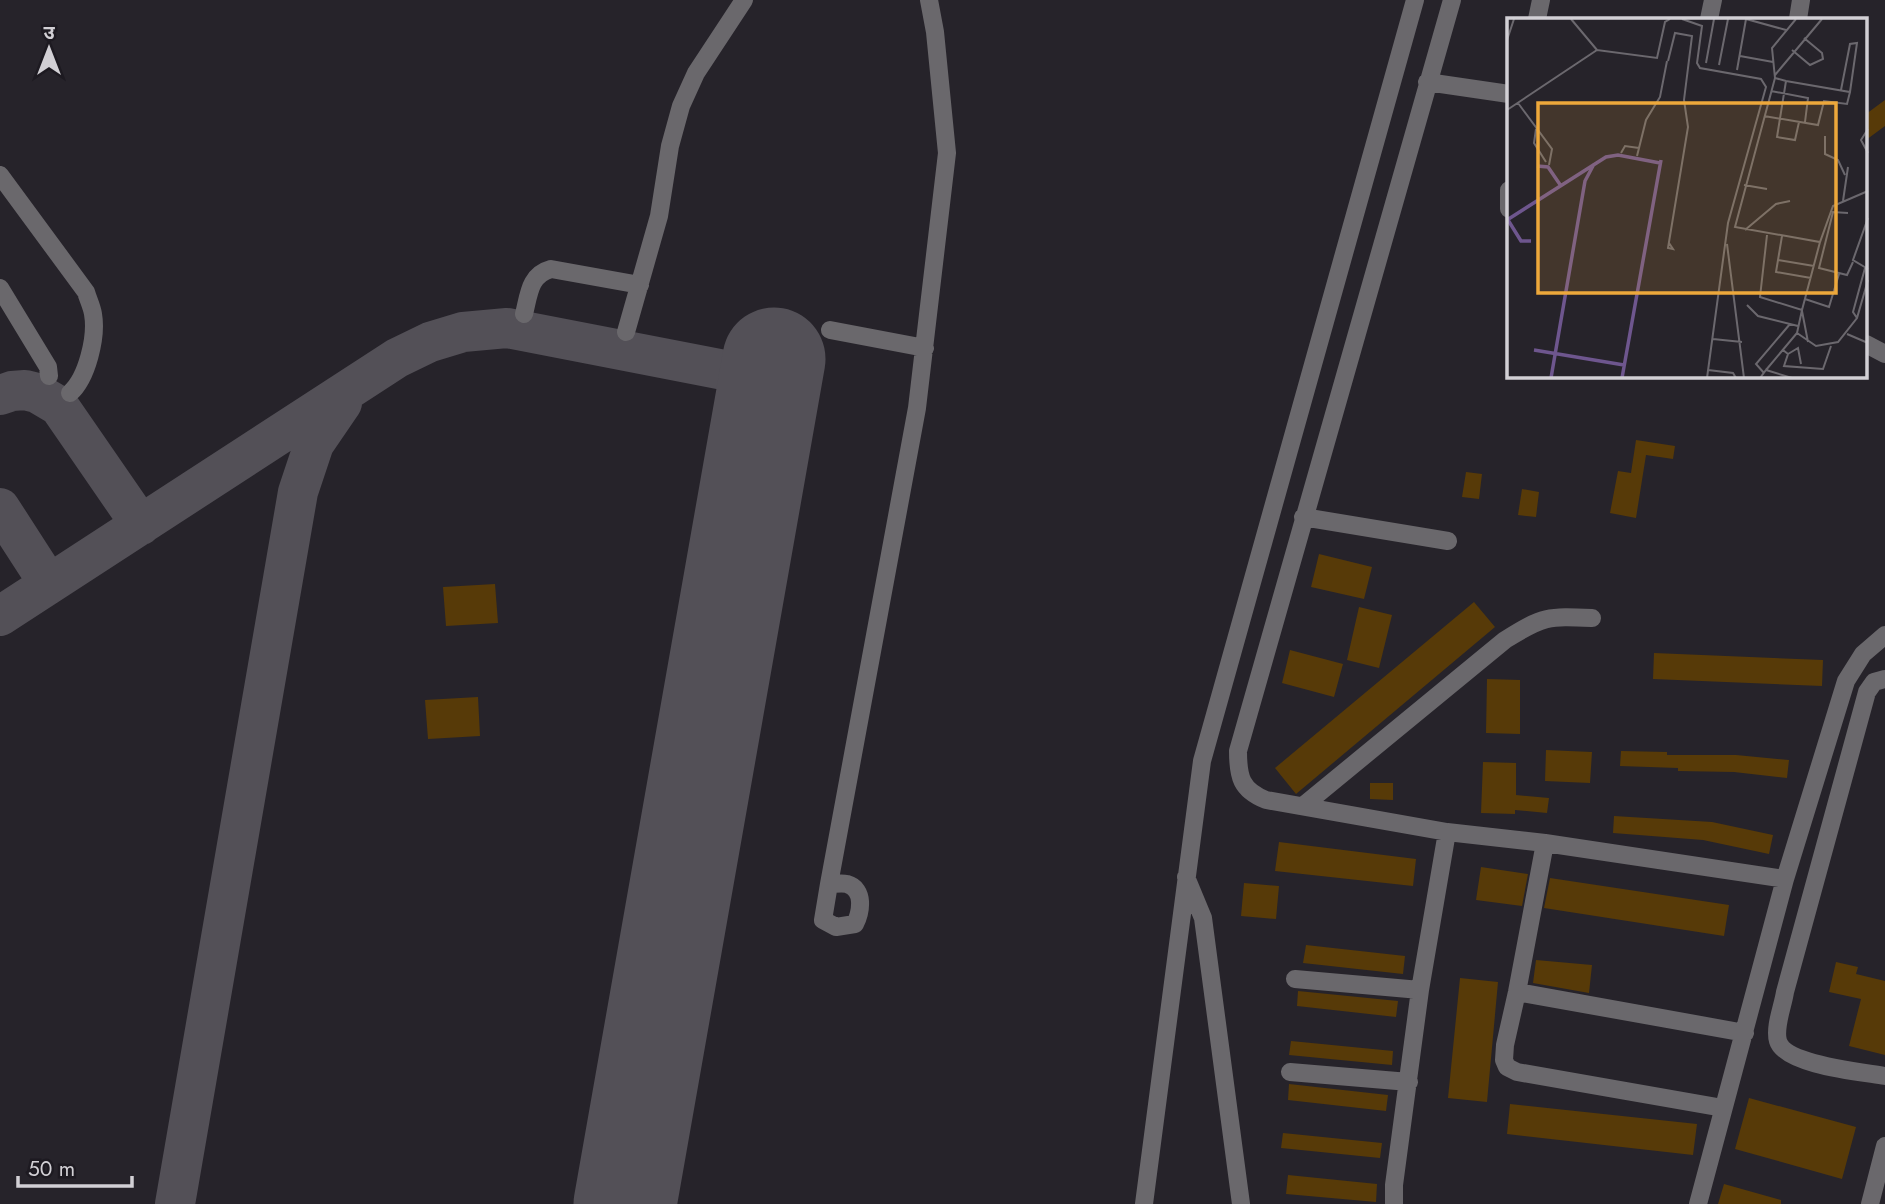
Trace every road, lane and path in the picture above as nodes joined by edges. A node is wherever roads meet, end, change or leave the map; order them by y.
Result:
1 (744, 0) edge
2 (929, 0) edge
3 (1415, 0) edge
4 (1452, 0) edge
5 (1541, 0) edge
6 (1713, 0) edge
7 (1801, 0) edge
8 (1537, 18) edge
9 (1709, 18) edge
10 (1798, 18) edge
11 (1427, 82) junction
12 (1507, 94) edge
13 (0, 175) edge
14 (640, 285) junction
15 (0, 288) edge
16 (524, 314) dead end
17 (831, 330) dead end
18 (626, 332) dead end
19 (1868, 345) edge
20 (925, 348) junction
21 (1885, 354) edge
22 (49, 376) dead end
23 (70, 393) dead end
24 (1303, 517) junction
25 (1448, 541) dead end
26 (1592, 618) dead end
27 (1885, 635) edge
28 (1885, 679) edge
29 (1303, 806) junction
30 (1447, 832) junction
31 (1545, 843) junction
32 (1186, 877) junction
33 (1785, 878) junction
34 (829, 884) dead end
35 (1295, 979) dead end
36 (1420, 990) junction
37 (1517, 992) junction
38 (1745, 1033) junction
39 (1290, 1072) dead end
40 (1885, 1076) edge
41 (1409, 1082) junction
42 (1723, 1108) junction
43 (1885, 1146) edge
44 (1144, 1204) edge
45 (1241, 1204) edge
46 (1394, 1204) edge
47 (1698, 1204) edge
48 (1870, 1204) edge

1 - 14 street
2 - 20 street
3 - 32 street
4 - 11 street
5 - 8 street
6 - 9 street
7 - 10 street
11 - 12 street
11 - 24 street
13 - 23 street
14 - 16 street
14 - 18 street
15 - 22 street
17 - 20 street
19 - 21 street
20 - 34 street
24 - 25 street
24 - 29 street
26 - 29 street
27 - 33 street
28 - 40 street
29 - 30 street
30 - 31 street
30 - 36 street
31 - 33 street
31 - 37 street
32 - 44 street
32 - 45 street
33 - 38 street
35 - 36 street
36 - 41 street
37 - 38 street
37 - 42 street
38 - 42 street
39 - 41 street
41 - 46 street
42 - 47 street
43 - 48 street

